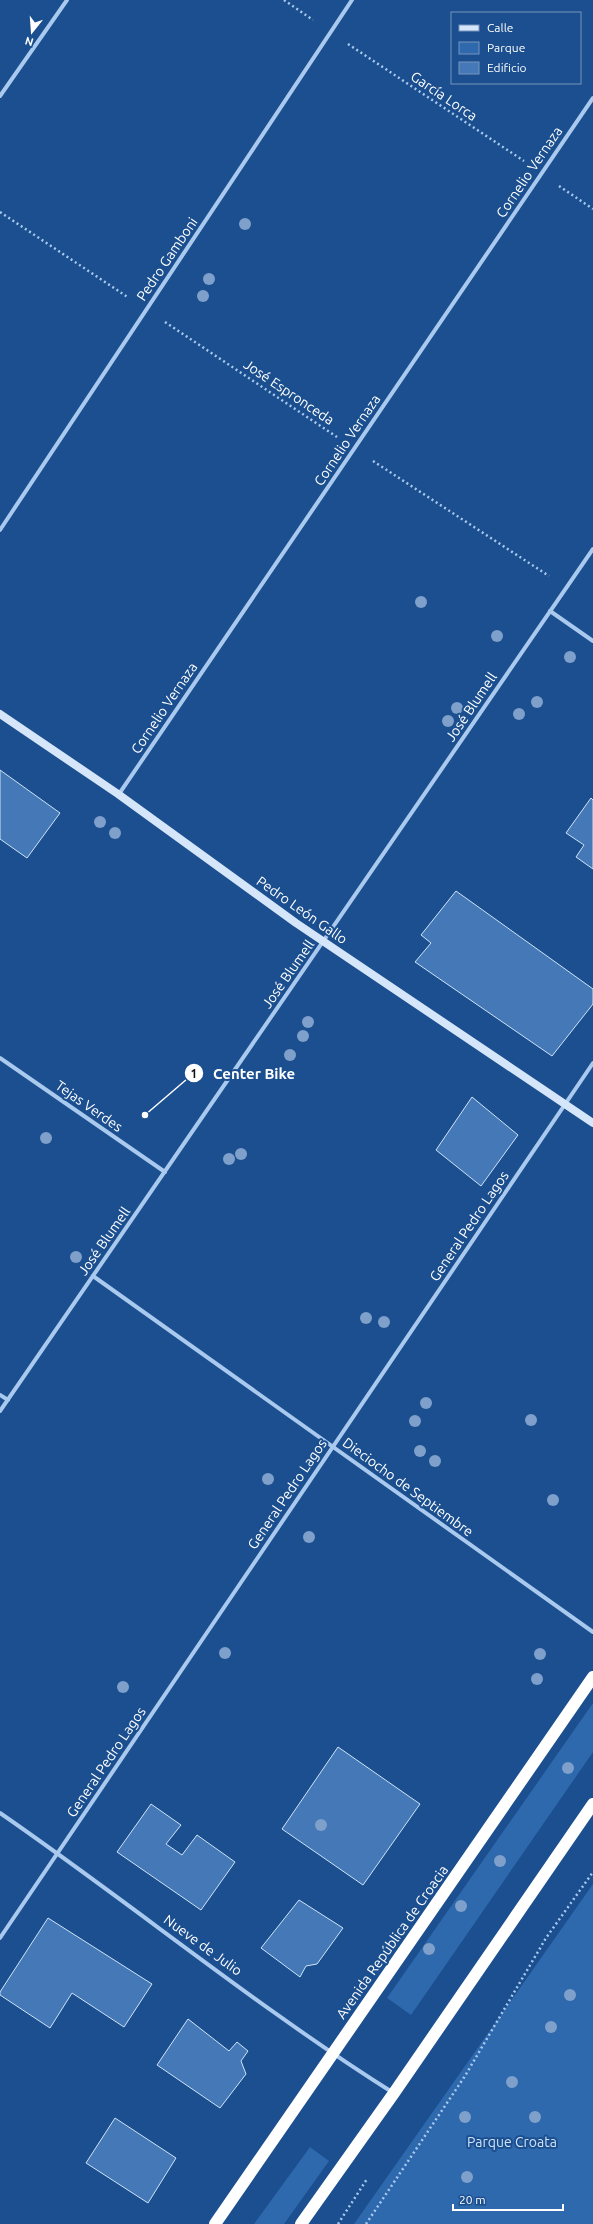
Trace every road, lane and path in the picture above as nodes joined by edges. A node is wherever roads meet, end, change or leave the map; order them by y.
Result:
1 (67, 0) edge
2 (284, 0) edge
3 (352, 0) edge
4 (331, 32) junction
5 (0, 96) edge
6 (593, 98) edge
7 (542, 173) junction
8 (593, 210) edge
9 (0, 212) edge
10 (146, 310) junction
11 (354, 449) junction
12 (0, 530) edge
13 (593, 549) edge
14 (566, 588) junction
15 (550, 611) junction
16 (593, 641) edge
17 (0, 714) edge
18 (118, 794) junction
19 (324, 941) junction
20 (0, 1058) edge
21 (593, 1063) edge
22 (565, 1103) junction
23 (593, 1123) edge
24 (165, 1172) junction
25 (93, 1276) junction
26 (0, 1395) edge
27 (8, 1400) junction
28 (0, 1411) edge
29 (333, 1446) junction
30 (593, 1632) edge
31 (593, 1677) edge
32 (593, 1804) edge
33 (0, 1813) edge
34 (58, 1852) junction
35 (593, 1872) edge
36 (0, 1938) edge
37 (333, 2055) junction
38 (394, 2094) junction
39 (215, 2224) edge
40 (301, 2224) edge
41 (366, 2224) edge

1 - 5 street
2 - 4 path, García Lorca
3 - 4 street, Pedro Gamboni
4 - 7 path, García Lorca
4 - 10 street, Pedro Gamboni
6 - 7 street, Cornelio Vernaza
7 - 8 path, García Lorca
7 - 11 street, Cornelio Vernaza
9 - 10 path, José Espronceda
10 - 11 path, José Espronceda
10 - 12 street, Pedro Gamboni
11 - 14 path, José Espronceda
11 - 18 street, Cornelio Vernaza
13 - 14 street, José Blumell
14 - 15 street, José Blumell
15 - 16 street
15 - 19 street, José Blumell
17 - 18 street, Pedro León Gallo
18 - 19 street, Pedro León Gallo
19 - 22 street, Pedro León Gallo
19 - 24 street, José Blumell
20 - 24 street, Tejas Verdes
21 - 22 street, General Pedro Lagos
22 - 23 street, Pedro León Gallo
22 - 29 street, General Pedro Lagos
24 - 25 street, José Blumell
25 - 27 street, José Blumell
25 - 29 street, Dieciocho de Septiembre
26 - 27 street
27 - 28 street, José Blumell
29 - 30 street, Dieciocho de Septiembre
29 - 34 street, General Pedro Lagos
31 - 37 highway, Avenida República de Croacia
32 - 38 highway
33 - 34 street, Nueve de Julio
34 - 36 street, General Pedro Lagos
34 - 37 street, Nueve de Julio
35 - 41 path
37 - 38 street, Nueve de Julio
37 - 39 highway, Avenida República de Croacia
38 - 40 highway

